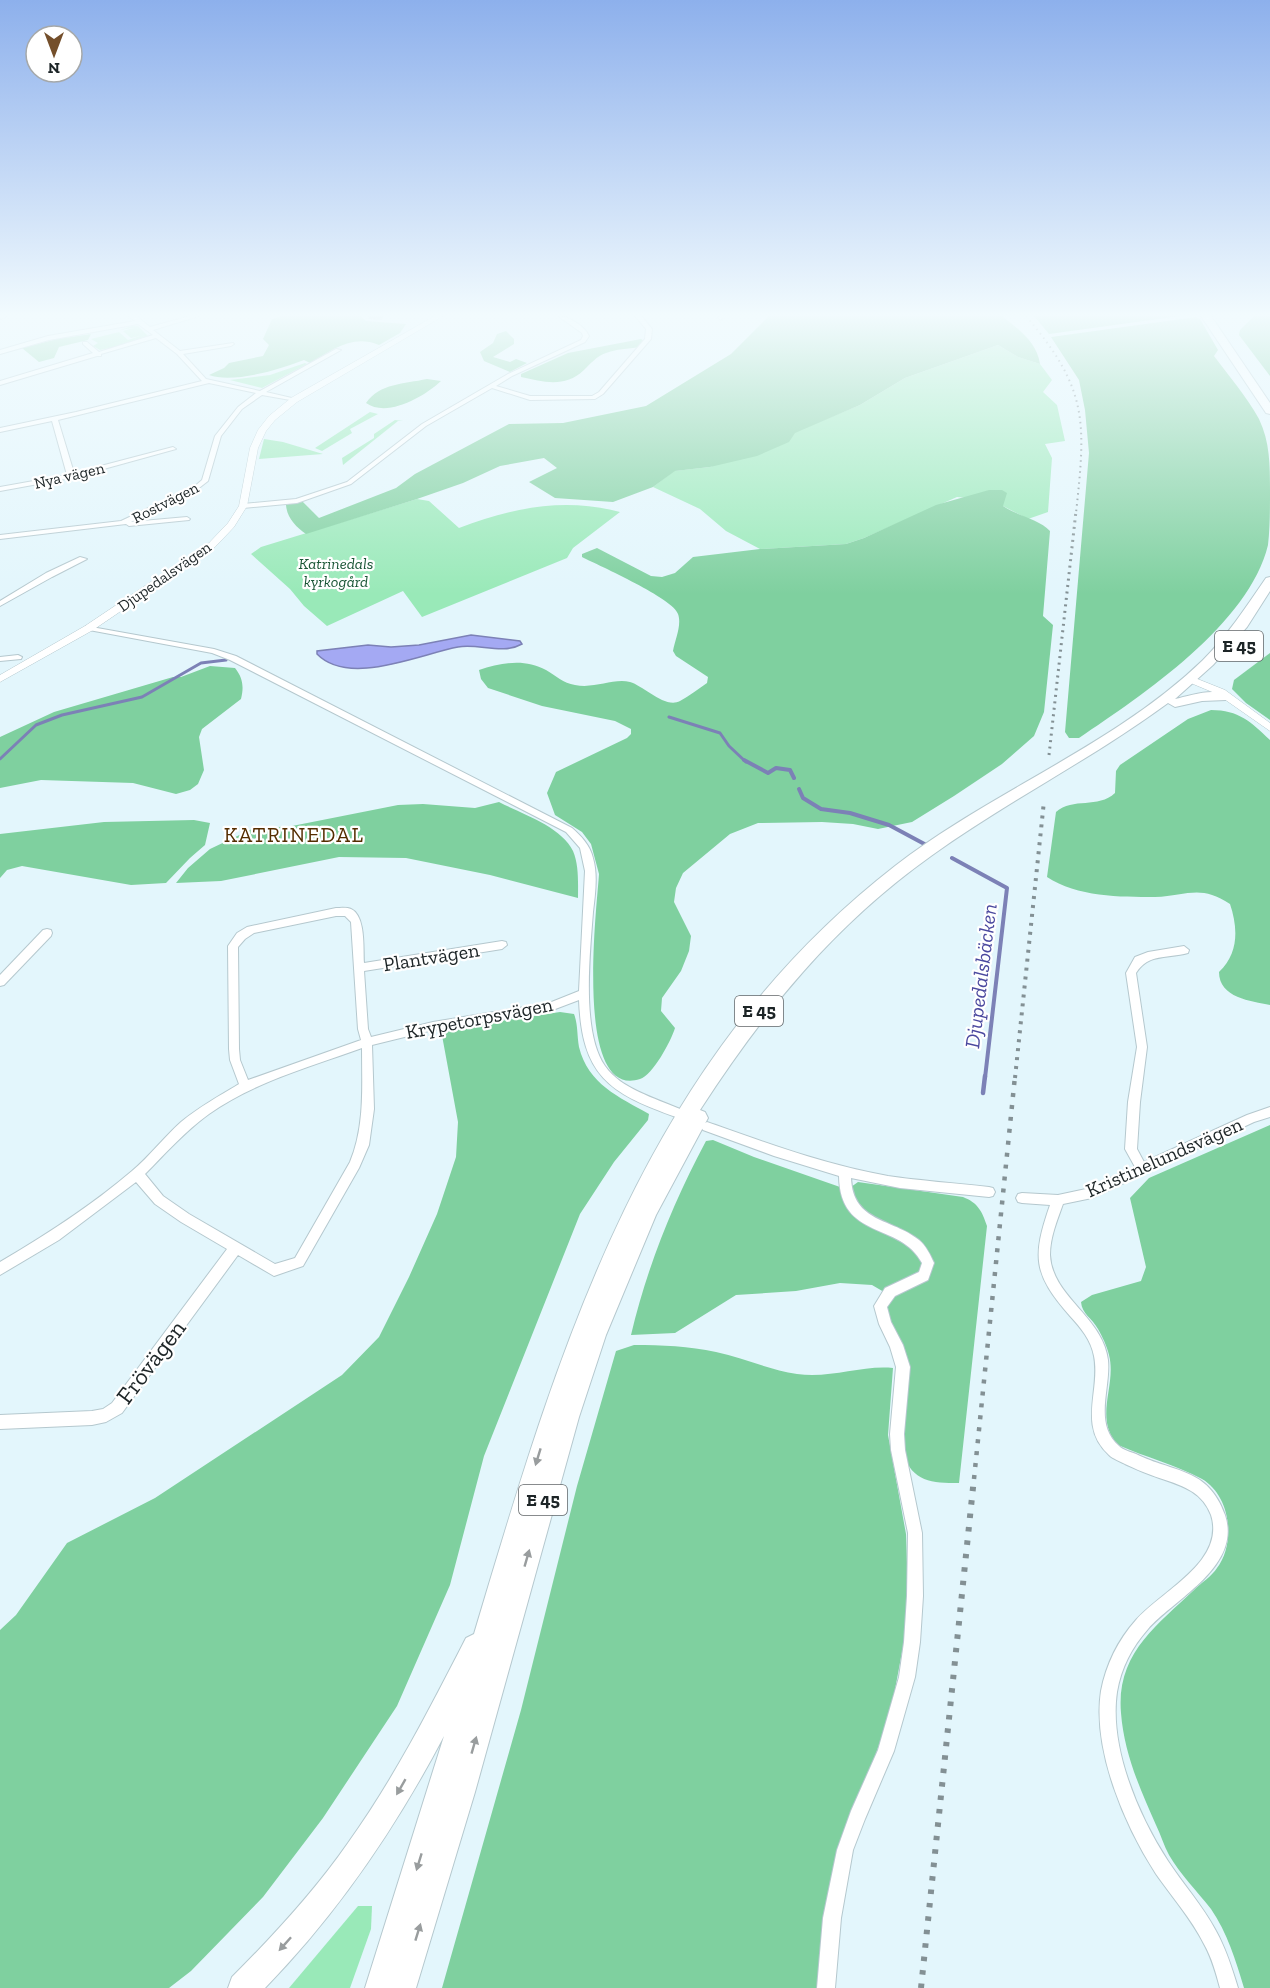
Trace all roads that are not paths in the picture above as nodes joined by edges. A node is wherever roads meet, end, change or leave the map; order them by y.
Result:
1 (96, 409) edge
2 (239, 409) edge
3 (283, 409) edge
4 (452, 409) edge
5 (55, 419) junction
6 (0, 430) edge
7 (173, 449) dead end
8 (71, 476) junction
9 (0, 489) edge
10 (243, 506) junction
11 (188, 519) dead end
12 (123, 524) junction
13 (0, 537) edge
14 (83, 559) dead end
15 (1270, 581) edge
16 (1270, 603) edge
17 (0, 604) edge
18 (88, 628) junction
19 (18, 657) dead end
20 (0, 659) edge
21 (0, 679) edge
22 (1195, 681) junction
23 (1225, 698) junction
24 (1175, 703) junction
25 (1270, 728) edge
26 (47, 933) dead end
27 (502, 945) dead end
28 (1184, 950) dead end
29 (360, 968) junction
30 (0, 982) edge
31 (585, 993) junction
32 (368, 1041) junction
33 (245, 1086) junction
34 (676, 1112) dead end
35 (1270, 1112) edge
36 (707, 1127) dead end
37 (1142, 1169) junction
38 (845, 1172) junction
39 (137, 1174) junction
40 (989, 1192) dead end
41 (1022, 1198) dead end
42 (1058, 1200) junction
43 (235, 1249) junction
44 (0, 1269) edge
45 (0, 1422) edge
46 (496, 1605) junction
47 (243, 1988) edge
48 (380, 1988) edge
49 (401, 1988) edge
50 (826, 1988) edge
51 (1229, 1988) edge

1 - 5 street
2 - 12 street, Rostvägen
3 - 10 street, Djupedalsvägen
4 - 10 street
5 - 6 street
5 - 8 street
7 - 8 street, Nya vägen
8 - 9 street, Nya vägen
10 - 18 street, Djupedalsvägen
11 - 12 street
12 - 13 street, Rostvägen
14 - 17 street
15 - 22 highway, E 45
16 - 22 highway, E 45
18 - 21 street, Djupedalsvägen
18 - 31 street
19 - 20 street
22 - 23 street
22 - 24 highway, E 45
22 -> 46 highway, E 45
23 - 24 highway
23 - 25 street
49 -> 24 highway, E 45
26 - 30 street
27 - 29 street, Plantvägen
28 - 37 street
29 - 32 street
29 - 33 street
31 - 32 street, Krypetorpsvägen
31 - 34 street
32 - 33 street, Krypetorpsvägen
32 - 43 street
33 - 39 street, Krypetorpsvägen
35 - 37 street, Kristinelundsvägen
36 - 38 street
37 - 42 street, Kristinelundsvägen
38 - 40 street
38 - 50 street
39 - 43 street
39 - 44 street, Krypetorpsvägen
41 - 42 street, Kristinelundsvägen
42 - 51 street
43 - 45 street, Frövägen
46 -> 47 highway
46 -> 48 highway, E 45

